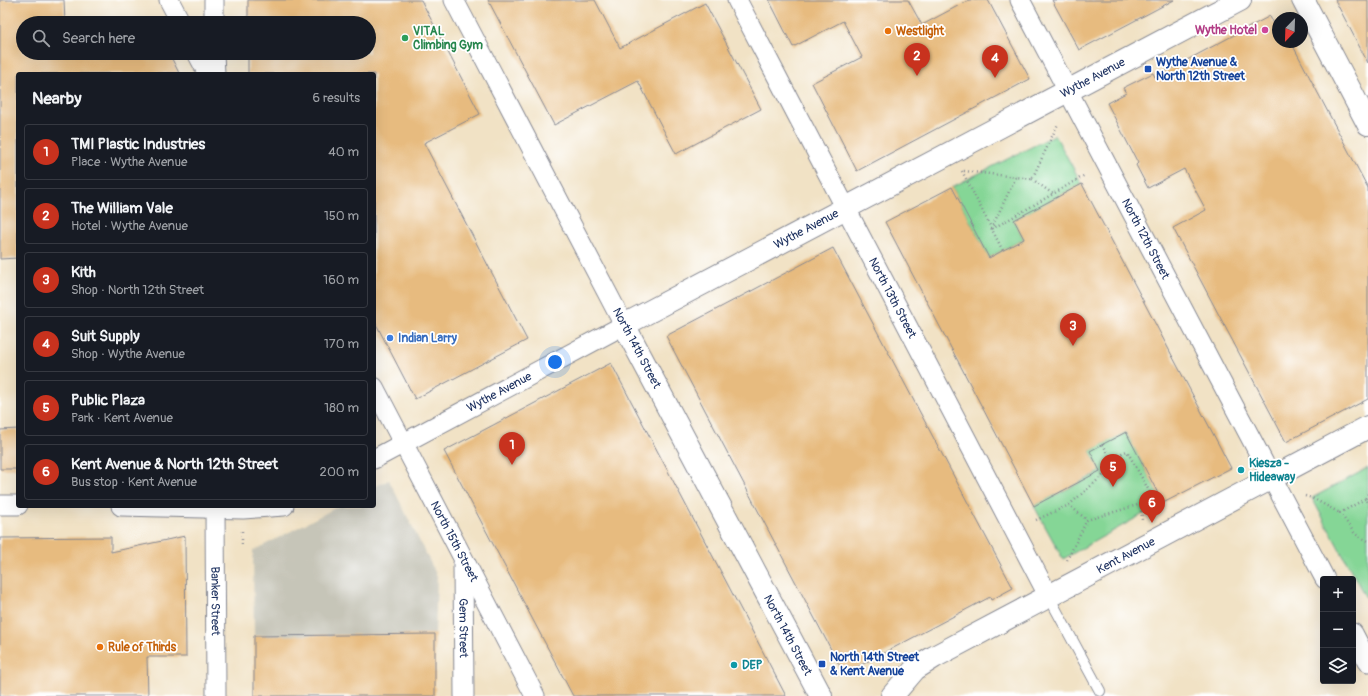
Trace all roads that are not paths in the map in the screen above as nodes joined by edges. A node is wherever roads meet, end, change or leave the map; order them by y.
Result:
1 (169, 0) edge
2 (214, 0) edge
3 (454, 0) edge
4 (737, 0) edge
5 (1020, 0) edge
6 (1240, 0) edge
7 (1303, 0) edge
8 (177, 16) edge
9 (214, 16) edge
10 (201, 60) edge
11 (214, 60) edge
12 (207, 72) edge
13 (215, 72) edge
14 (1067, 90) junction
15 (1368, 124) edge
16 (845, 207) junction
17 (624, 325) junction
18 (376, 392) edge
19 (1368, 427) edge
20 (403, 443) junction
21 (376, 457) edge
22 (1272, 478) junction
23 (0, 505) edge
24 (16, 505) edge
25 (215, 508) edge
26 (234, 508) edge
27 (257, 508) edge
28 (463, 560) junction
29 (1322, 576) edge
30 (1048, 595) junction
31 (1356, 639) edge
32 (1368, 662) edge
33 (1100, 691) dead end
34 (216, 696) edge
35 (464, 696) edge
36 (535, 696) edge
37 (821, 696) edge
38 (892, 696) edge

1 - 8 street
2 - 9 street
3 - 17 street, North 14th Street
4 - 16 street, North 13th Street
5 - 14 street, North 12th Street
6 - 14 main road, Wythe Avenue
7 - 15 main road
10 - 12 street
11 - 13 street
14 - 16 main road, Wythe Avenue
14 - 22 street, North 12th Street
16 - 17 main road, Wythe Avenue
16 - 30 street, North 13th Street
17 - 20 street, Wythe Avenue
17 - 37 main road, North 14th Street
18 - 20 street, North 15th Street
19 - 22 main road, Kent Avenue
20 - 21 street, Wythe Avenue
20 - 28 street, North 15th Street
22 - 29 street, North 12th Street
22 - 30 main road, Kent Avenue
23 - 24 street
25 - 34 street, Banker Street
26 - 27 street
28 - 35 street, Gem Street
28 - 36 street, North 15th Street
30 - 33 lane
30 - 38 main road, Kent Avenue
31 - 32 street

